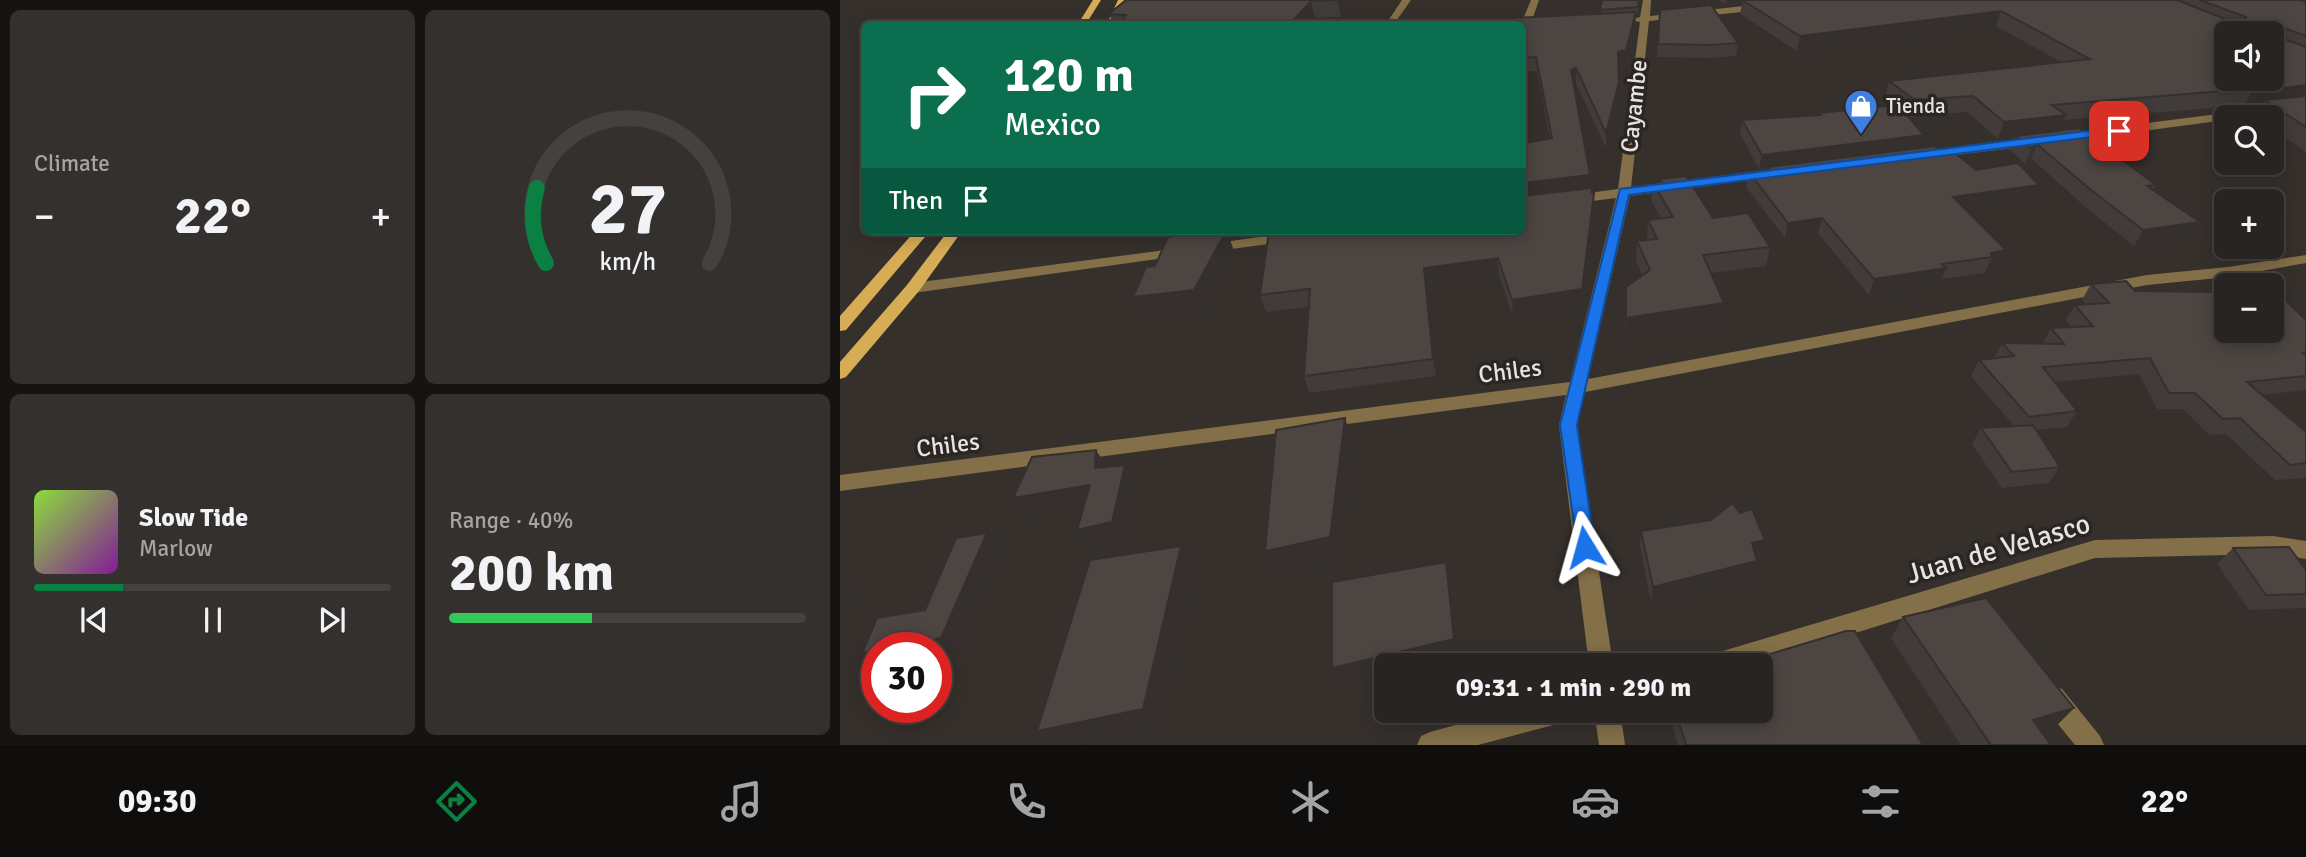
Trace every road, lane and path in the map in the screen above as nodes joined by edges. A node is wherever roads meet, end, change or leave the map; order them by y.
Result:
1 (1097, 0) edge
2 (1122, 0) edge
3 (1407, 0) edge
4 (1535, 0) edge
5 (1647, 0) edge
6 (1780, 5) edge
7 (1644, 19) junction
8 (1084, 21) edge
9 (1112, 21) edge
10 (1392, 21) edge
11 (1526, 21) edge
12 (1617, 21) edge
13 (1538, 25) edge
14 (1526, 26) edge
15 (2306, 106) edge
16 (1920, 156) edge
17 (1787, 172) edge
18 (1624, 192) junction
19 (1526, 205) edge
20 (920, 235) edge
21 (953, 235) edge
22 (1271, 235) edge
23 (2306, 259) edge
24 (913, 288) junction
25 (840, 326) edge
26 (840, 373) edge
27 (1579, 387) junction
28 (840, 483) edge
29 (2306, 550) edge
30 (1965, 589) junction
31 (1982, 610) edge
32 (1599, 653) edge
33 (1755, 653) edge
34 (2042, 684) edge
35 (1512, 723) edge
36 (1609, 723) edge
37 (1430, 745) edge
38 (1612, 745) edge
39 (2091, 745) edge

1 - 8 main road
2 - 9 main road
3 - 10 street
4 - 11 street
5 - 7 street, Cayambe
6 - 7 street
7 - 12 street
7 - 18 street, Cayambe
13 - 14 street
15 - 16 street
17 - 18 street
18 - 19 street
18 - 27 street, Cayambe
20 - 25 main road
21 - 24 main road
22 - 24 street
23 - 27 street, Chiles
24 - 26 main road
27 - 28 street, Chiles
27 - 32 street, Cayambe
29 - 30 street, Juan de Velasco
30 - 31 street
30 - 33 street, Juan de Velasco
34 - 39 street
35 - 37 street
36 - 38 street

